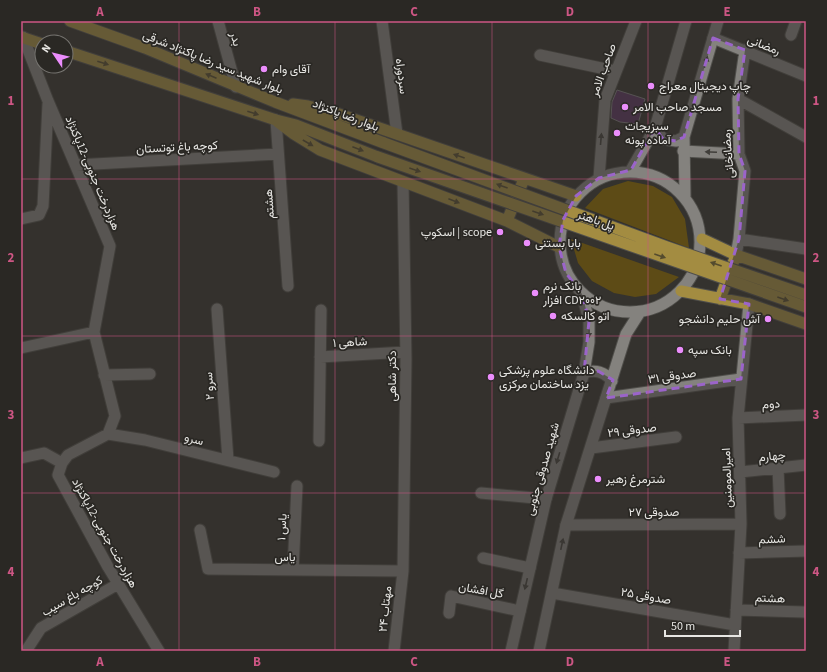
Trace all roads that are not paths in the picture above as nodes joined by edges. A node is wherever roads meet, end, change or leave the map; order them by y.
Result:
1 (70, 21) edge
2 (218, 21) edge
3 (382, 21) edge
4 (636, 21) edge
5 (685, 21) edge
6 (718, 21) edge
7 (796, 21) edge
8 (791, 35) dead end
9 (22, 37) edge
10 (713, 38) junction
11 (34, 41) edge
12 (744, 50) junction
13 (74, 54) edge
14 (540, 55) dead end
15 (615, 71) junction
16 (806, 76) edge
17 (236, 87) junction
18 (738, 99) junction
19 (48, 101) junction
20 (275, 102) junction
21 (300, 111) joint
22 (276, 120) junction
23 (656, 128) junction
24 (397, 134) junction
25 (684, 137) junction
26 (806, 137) edge
27 (384, 143) joint
28 (683, 151) junction
29 (278, 154) junction
30 (739, 154) junction
31 (76, 165) junction
32 (631, 170) junction
33 (599, 178) junction
34 (524, 179) junction
35 (404, 182) junction
36 (576, 196) junction
37 (685, 196) junction
38 (21, 219) edge
39 (507, 221) junction
40 (702, 239) junction
41 (739, 239) junction
42 (559, 247) junction
43 (806, 249) edge
44 (736, 255) junction
45 (806, 280) edge
46 (288, 286) dead end
47 (682, 291) junction
48 (582, 294) junction
49 (806, 295) edge
50 (720, 299) junction
51 (749, 304) junction
52 (806, 307) edge
53 (217, 309) dead end
54 (321, 310) dead end
55 (640, 312) junction
56 (806, 324) edge
57 (94, 332) junction
58 (21, 348) edge
59 (406, 352) junction
60 (320, 357) junction
61 (584, 373) junction
62 (150, 374) dead end
63 (104, 375) junction
64 (741, 379) junction
65 (612, 381) junction
66 (606, 398) junction
67 (806, 415) edge
68 (738, 418) junction
69 (108, 434) junction
70 (676, 437) dead end
71 (319, 441) dead end
72 (591, 448) junction
73 (21, 458) edge
74 (228, 460) junction
75 (62, 462) junction
76 (806, 465) edge
77 (778, 468) junction
78 (274, 472) dead end
79 (740, 472) junction
80 (297, 486) dead end
81 (481, 493) dead end
82 (546, 499) junction
83 (780, 514) dead end
84 (741, 524) junction
85 (566, 525) junction
86 (200, 530) dead end
87 (806, 551) edge
88 (740, 553) junction
89 (483, 558) dead end
90 (530, 568) junction
91 (293, 570) junction
92 (403, 570) junction
93 (118, 584) junction
94 (552, 593) junction
95 (736, 610) junction
96 (520, 611) junction
97 (804, 612) dead end
98 (449, 613) dead end
99 (735, 625) junction
100 (26, 651) edge
101 (159, 651) edge
102 (394, 651) edge
103 (511, 651) edge
104 (539, 651) edge
105 (734, 651) edge

17 -> 1 main road, بلوار شهید سید رضا پاکنژاد شرقی
2 - 17 street, بدر
3 - 24 street, سردوراه
4 - 15 street, صاحب الامر
5 - 23 street
6 - 10 street
7 - 8 street
9 - 11 main road
9 - 19 street, هزاردرخت جنوبی-12پاکنژاد
10 - 12 street, رمضانی
25 -> 10 street
12 - 16 street, رمضانی
12 - 18 street, رمضانخانی
13 -> 22 main road
14 - 15 street
33 -> 15 street, صاحب الامر
17 - 20 main road, بلوار شهید سید رضا پاکنژاد شرقی
18 - 26 street
18 - 30 street, رمضانخانی
19 - 31 street, هزاردرخت جنوبی-12پاکنژاد
19 - 38 street
20 - 21 main road, بلوار شهید سید رضا پاکنژاد شرقی
20 - 24 main road
21 - 27 main road, بلوار رضا پاکنژاد
22 - 29 street, هشتم
22 -> 35 main road
22 -> 52 main road, پل باهنر, bridge
23 - 25 street
23 - 32 street
34 -> 24 main road
25 - 28 street
49 -> 27 main road, پل باهنر, bridge
30 -> 28 street
28 - 37 street
29 - 31 street, کوچه باغ توتستان
29 - 46 street, هشتم
30 - 41 street, رمضانخانی
31 - 57 street, هزاردرخت جنوبی-12پاکنژاد
32 - 33 street
32 - 37 street
33 - 36 street
34 - 36 main road
34 - 39 main road
35 -> 39 main road
35 - 59 street, دکتر شاهی
36 - 42 street
37 - 40 street
39 - 42 main road
40 - 44 main road
40 - 47 street
41 - 43 street
41 - 44 street, رمضانخانی
42 - 48 street
44 - 45 main road
44 - 50 main road
47 - 50 main road
47 - 55 street
48 - 55 street
48 -> 61 street, شهید صدوقی جنوبی
50 - 51 main road
51 - 56 main road
51 - 64 street, امیرالمومنین
53 - 74 street, سرو ۲
54 - 60 street, شاهی ۱
55 - 65 street
57 - 58 street
57 - 63 street, هزاردرخت جنوبی-12پاکنژاد
59 - 60 street, شاهی ۱
59 - 92 street, دکتر شاهی
60 - 71 street, شاهی ۱
61 - 65 street
61 -> 82 street, شهید صدوقی جنوبی
62 - 63 street
63 - 69 street, هزاردرخت جنوبی-12پاکنژاد
64 - 66 street, صدوقی ۳۱
64 - 68 street, امیرالمومنین
65 - 66 street
66 - 72 street
67 - 68 street, دوم
68 - 79 street, امیرالمومنین
69 - 74 street, سرو
69 - 75 street
70 - 72 street, صدوقی ۲۹
72 - 85 street
73 - 75 street
74 - 78 street, سرو
75 - 93 street, هزاردرخت جنوبی-12پاکنژاد
76 - 77 street, چهارم
77 - 79 street, چهارم
77 - 83 street
79 - 84 street, امیرالمومنین
80 - 91 street, یاس ۱
81 - 82 street
82 - 90 street, شهید صدوقی جنوبی
84 - 85 street, صدوقی ۲۷
84 - 88 street, امیرالمومنین
94 -> 85 street
86 - 91 street, یاس
87 - 88 street, ششم
88 - 95 street, امیرالمومنین
89 - 90 street
90 -> 96 street, شهید صدوقی جنوبی
91 - 92 street, یاس
92 - 102 street, مهتاب ۲۴
93 - 100 street, کوچه باغ سیب
93 - 101 street, هزاردرخت جنوبی-12پاکنژاد
94 - 99 street, صدوقی ۲۵
94 - 104 street
95 - 97 street, هشتم
95 - 99 street, امیرالمومنین
96 - 98 street, گل افشان
96 - 103 street, شهید صدوقی جنوبی
99 - 105 street, امیرالمومنین

